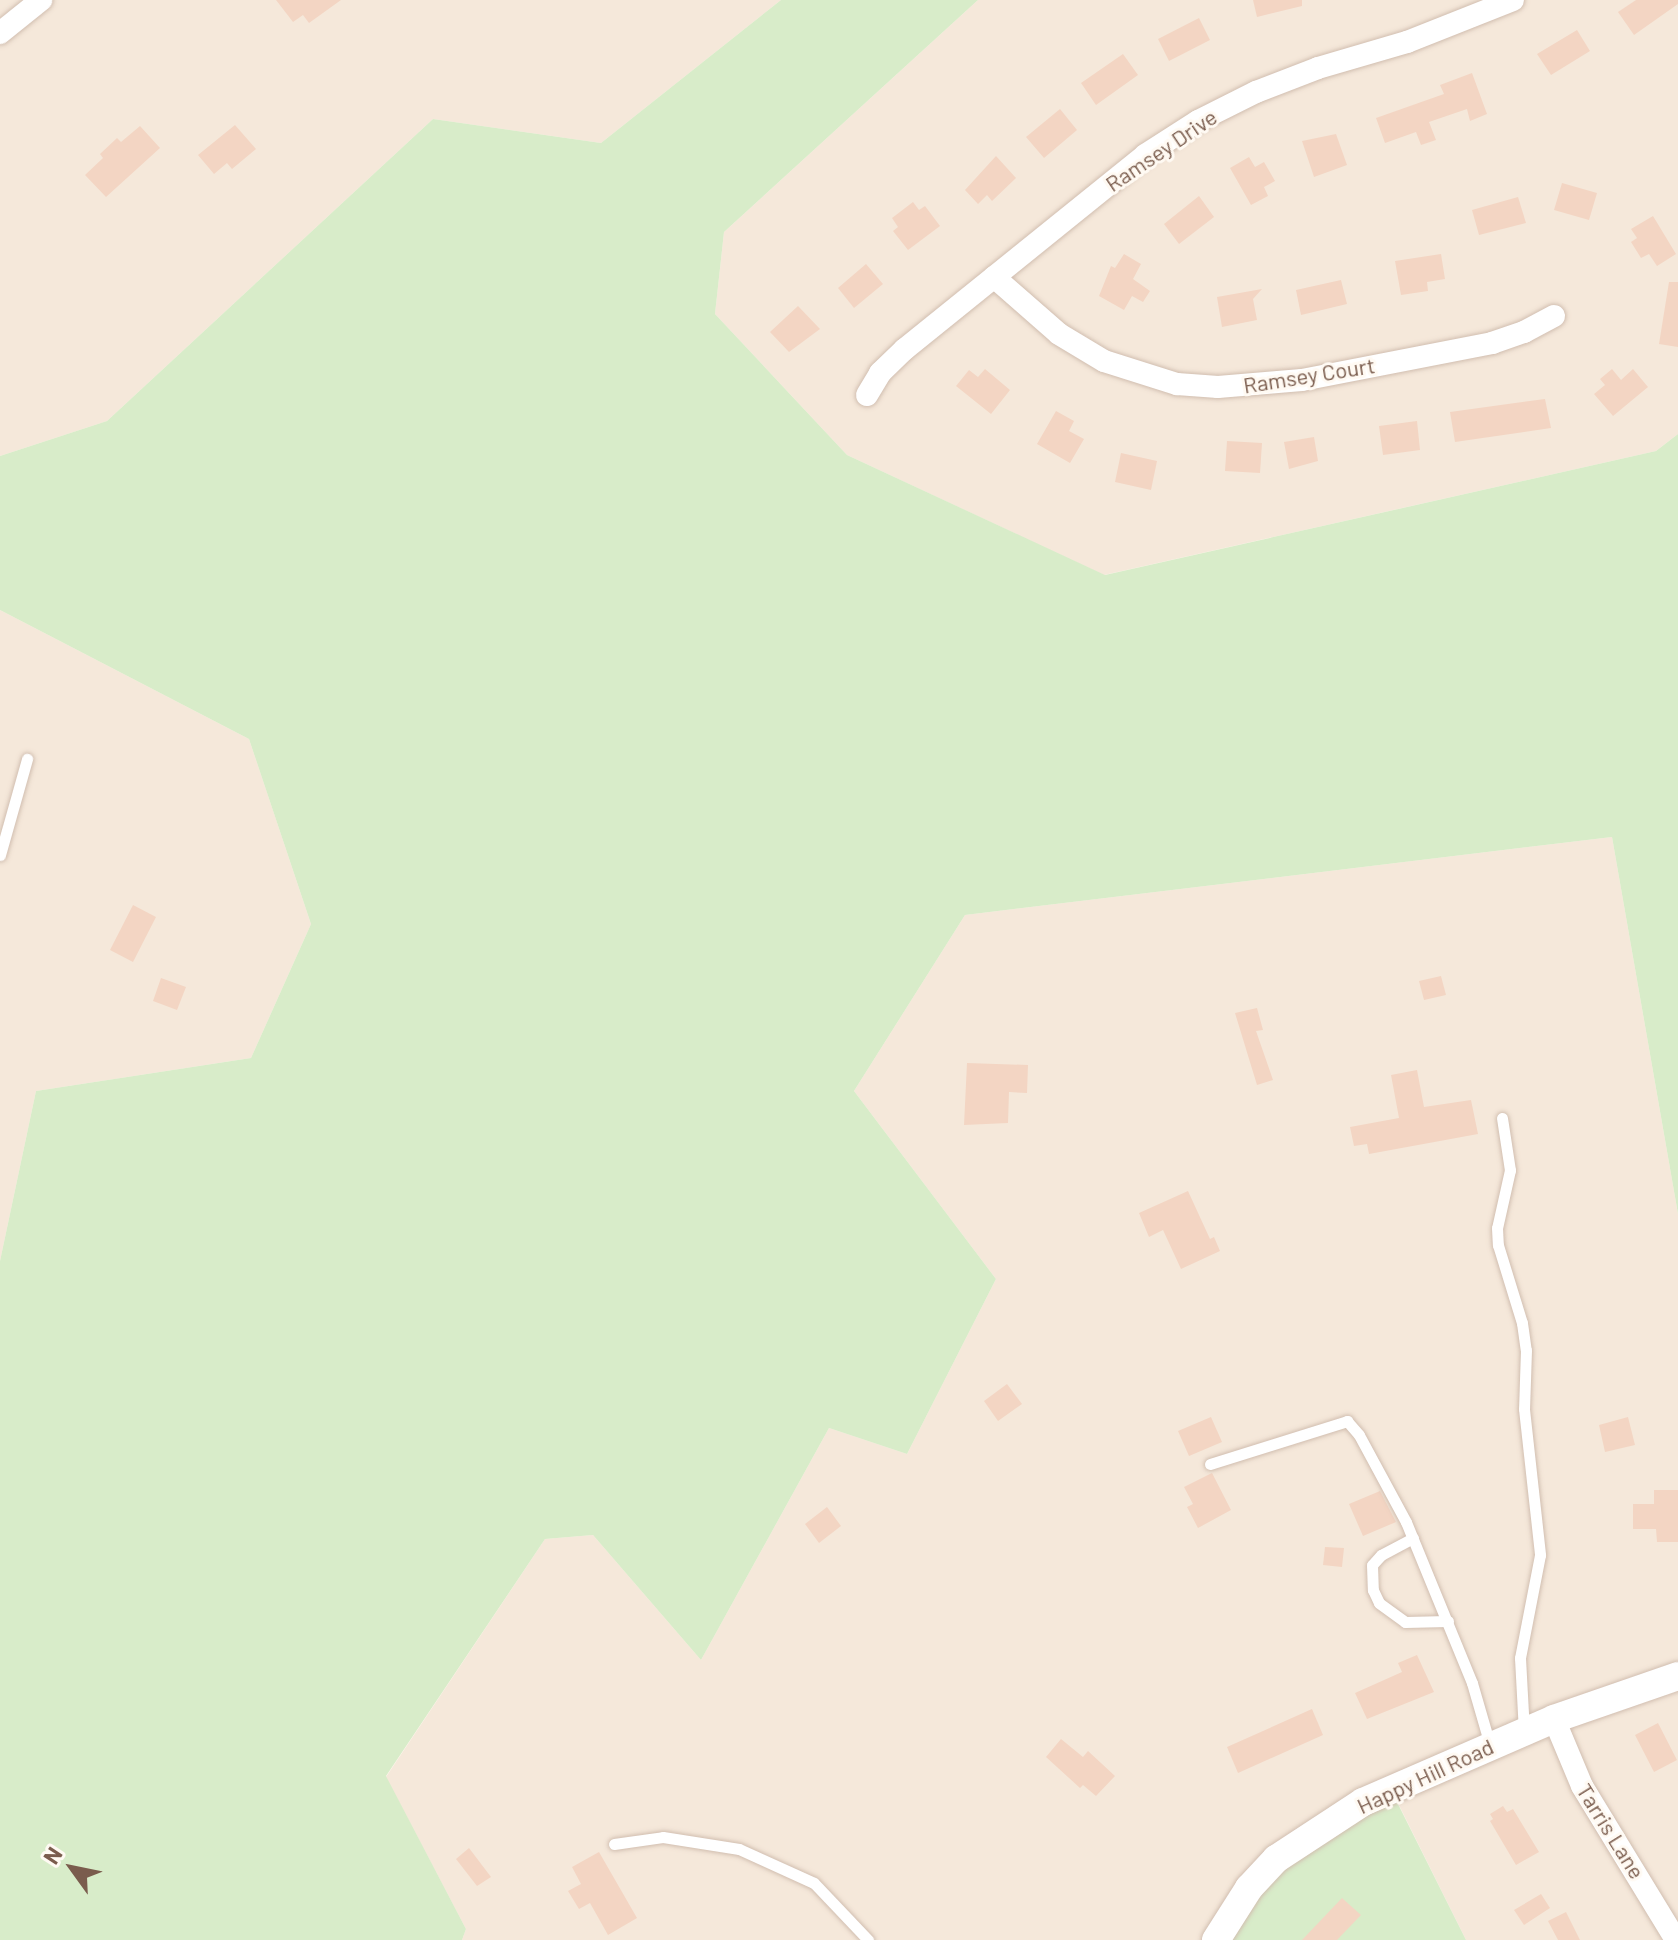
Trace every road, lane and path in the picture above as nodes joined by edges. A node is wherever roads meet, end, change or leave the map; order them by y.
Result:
1 (41, 0) edge
2 (1513, 0) edge
3 (0, 33) edge
4 (994, 277) junction
5 (1554, 316) dead end
6 (867, 395) dead end
7 (27, 759) dead end
8 (0, 855) edge
9 (1502, 1118) dead end
10 (1210, 1464) dead end
11 (1413, 1538) junction
12 (1448, 1621) junction
13 (1678, 1676) edge
14 (1554, 1719) junction
15 (1524, 1732) junction
16 (1490, 1746) junction
17 (614, 1844) dead end
18 (868, 1940) edge
19 (1216, 1940) edge
20 (1676, 1940) edge

1 - 3 street
2 - 4 street, Ramsey Drive
4 - 5 street, Ramsey Court
4 - 6 street, Ramsey Drive
7 - 8 lane
9 - 15 lane
10 - 11 lane
11 - 12 lane
11 - 12 lane
12 - 16 lane
13 - 14 street, Happy Hill Road
14 - 15 street, Happy Hill Road
14 - 20 street, Tarris Lane
15 - 16 street, Happy Hill Road
16 - 19 street, Happy Hill Road
17 - 18 lane

